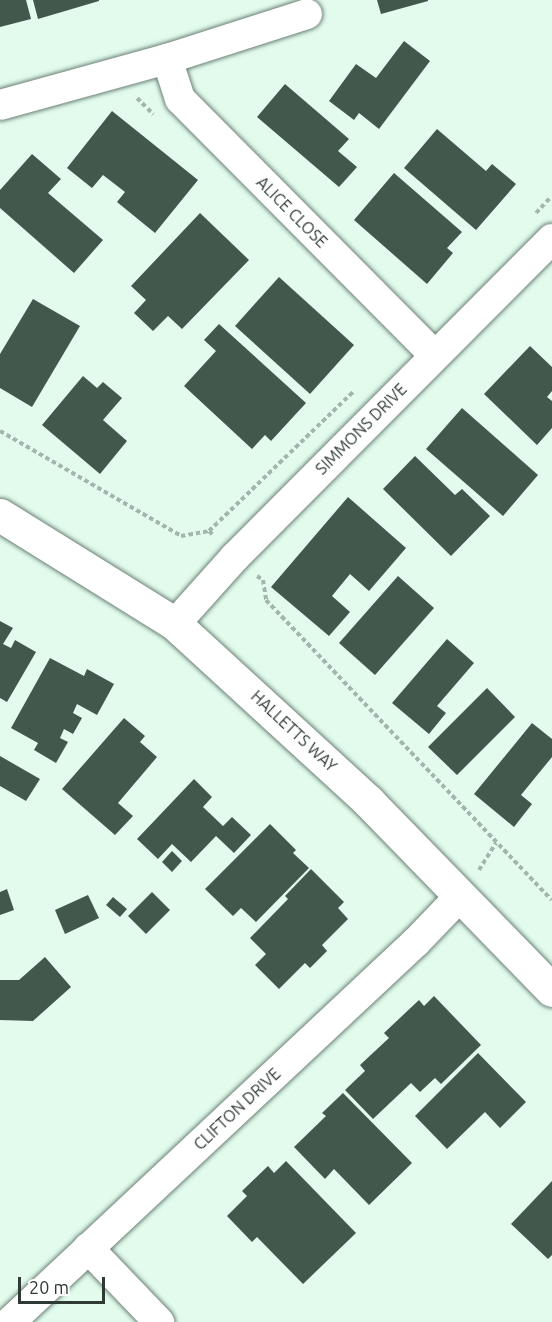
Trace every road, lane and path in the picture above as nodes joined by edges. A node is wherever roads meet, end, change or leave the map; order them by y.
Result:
1 (307, 14) dead end
2 (167, 59) junction
3 (0, 105) edge
4 (552, 239) edge
5 (434, 355) junction
6 (0, 430) edge
7 (0, 515) edge
8 (235, 557) junction
9 (175, 624) junction
10 (461, 895) junction
11 (552, 900) edge
12 (552, 990) edge
13 (88, 1248) junction
14 (10, 1322) edge
15 (159, 1322) edge

1 - 2 street
2 - 3 street
2 - 5 street, ALICE CLOSE
4 - 5 street, SIMMONS DRIVE
5 - 8 street, SIMMONS DRIVE
6 - 8 path
7 - 9 street, HALLETTS WAY
8 - 9 street, SIMMONS DRIVE
8 - 11 path
9 - 10 street, HALLETTS WAY
10 - 12 street, HALLETTS WAY
10 - 13 street, CLIFTON DRIVE
13 - 14 street, CLIFTON DRIVE
13 - 15 street

